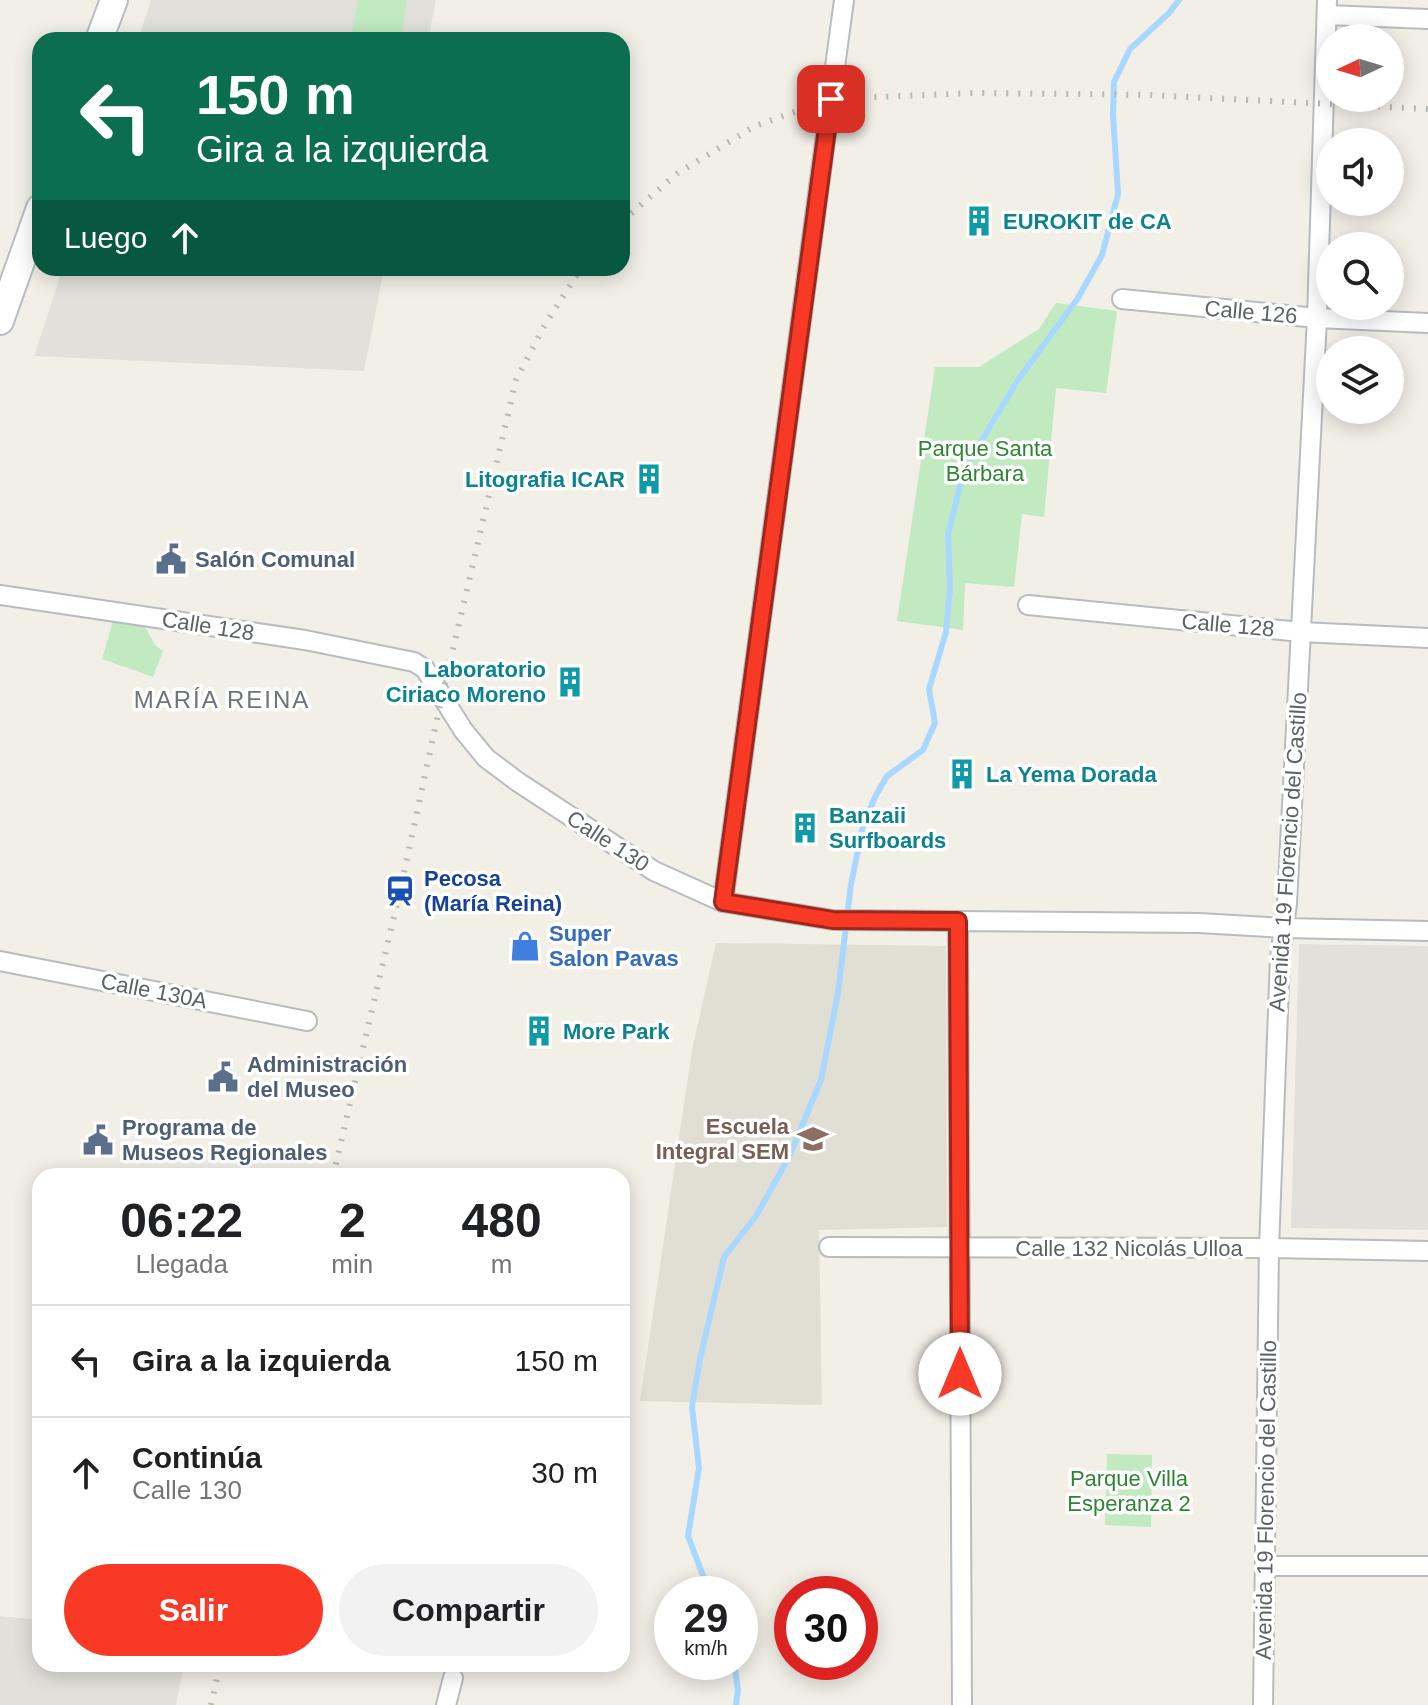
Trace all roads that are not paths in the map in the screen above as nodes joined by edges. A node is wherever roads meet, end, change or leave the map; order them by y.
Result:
1 (114, 0) edge
2 (844, 0) edge
3 (1327, 8) edge
4 (1428, 19) edge
5 (102, 32) edge
6 (32, 231) edge
7 (1320, 232) edge
8 (1122, 299) dead end
9 (1316, 318) edge
10 (1317, 320) edge
11 (1361, 320) edge
12 (0, 321) edge
13 (1428, 323) edge
14 (0, 595) edge
15 (1028, 605) dead end
16 (1301, 632) junction
17 (1428, 638) edge
18 (414, 662) joint
19 (723, 902) junction
20 (958, 921) junction
21 (1284, 928) junction
22 (1428, 931) edge
23 (0, 961) edge
24 (307, 1021) dead end
25 (829, 1247) dead end
26 (960, 1247) junction
27 (1269, 1248) junction
28 (1428, 1251) edge
29 (1265, 1566) junction
30 (1428, 1566) edge
31 (453, 1678) dead end
32 (446, 1705) edge
33 (962, 1705) edge
34 (1263, 1705) edge

1 - 5 main road
2 - 19 street
3 - 4 street
3 - 7 street, Avenida 19 Florencio del Castillo
6 - 12 main road
8 - 9 street, Calle 126
10 - 16 street, Avenida 19 Florencio del Castillo
11 - 13 street, Calle 126
14 - 18 street, Calle 128
15 - 16 street, Calle 128
16 - 17 street, Calle 128
16 - 21 street, Avenida 19 Florencio del Castillo
18 - 19 street, Calle 130
19 - 20 street, Calle 130
20 - 21 street, Calle 130
20 - 26 street
21 - 22 street, Calle 130
21 - 27 street, Avenida 19 Florencio del Castillo
23 - 24 street, Calle 130A
25 - 26 street, Calle 132 Nicolás Ulloa
26 - 27 street, Calle 132 Nicolás Ulloa
26 - 33 street
27 - 28 street, Calle 132 Nicolás Ulloa
27 - 29 street, Avenida 19 Florencio del Castillo
29 - 30 street
29 - 34 street, Avenida 19 Florencio del Castillo
31 - 32 street

